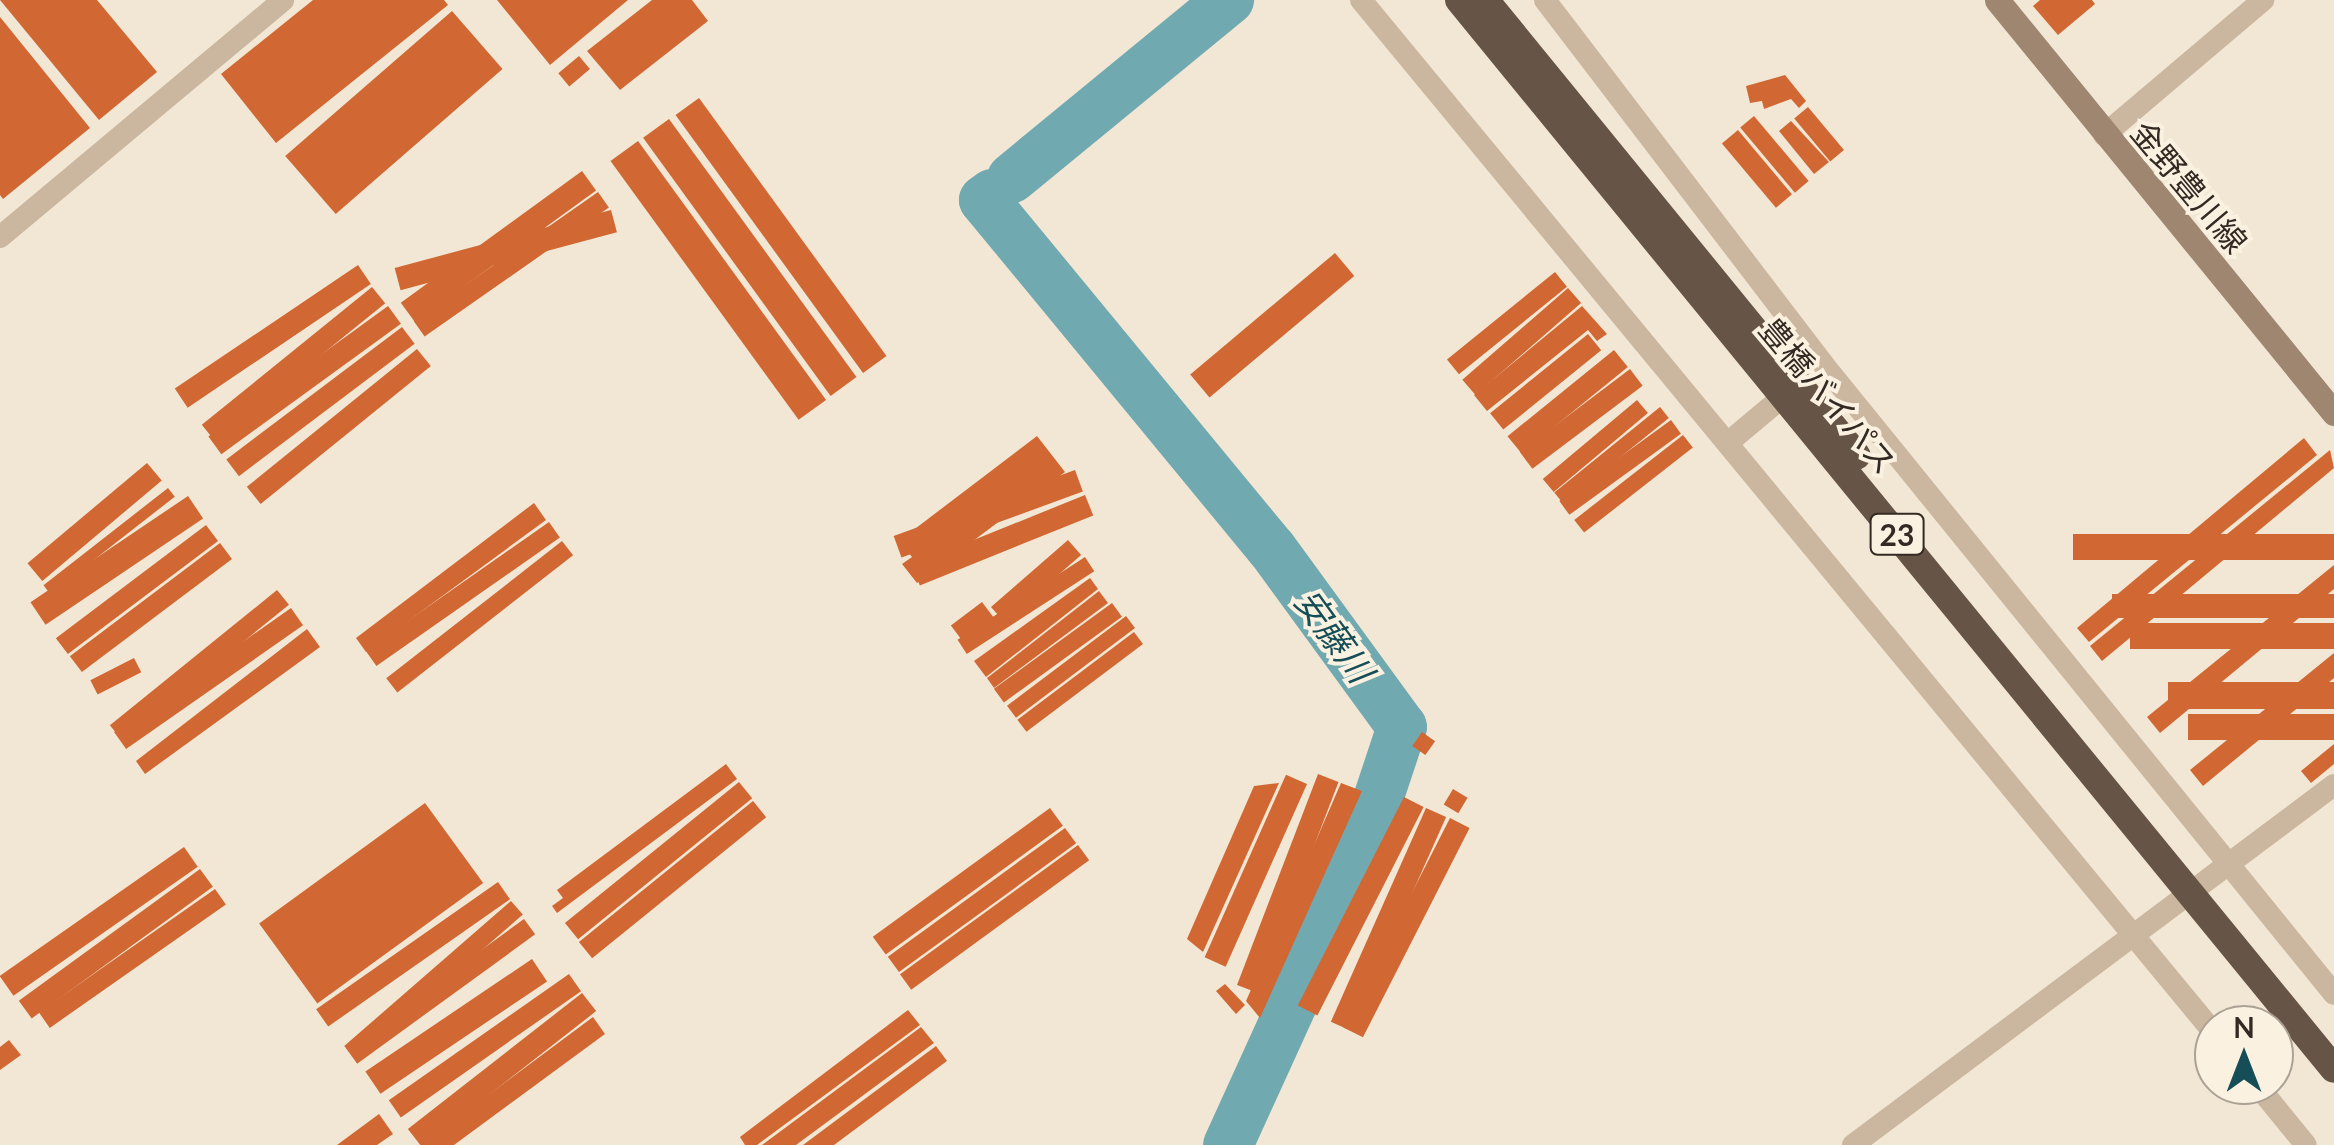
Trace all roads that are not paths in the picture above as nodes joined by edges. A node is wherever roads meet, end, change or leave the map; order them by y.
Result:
1 (283, 0) edge
2 (1360, 0) edge
3 (1460, 0) edge
4 (1485, 0) edge
5 (1545, 0) edge
6 (1997, 0) edge
7 (2263, 0) edge
8 (2104, 135) junction
9 (0, 237) edge
10 (1823, 364) junction
11 (2334, 413) edge
12 (1730, 440) junction
13 (2334, 785) edge
14 (2228, 863) junction
15 (2134, 934) junction
16 (2334, 994) edge
17 (2194, 1008) edge
18 (2334, 1039) edge
19 (2334, 1068) edge
20 (2273, 1105) edge
21 (1853, 1145) edge
22 (2306, 1145) edge

1 - 9 street
2 - 12 street
3 - 19 highway, 豊橋バイパス / 23, bridge
4 - 18 highway, 豊橋バイパス / 23, bridge
5 - 10 street
6 - 8 main road, 金野豊川線
7 - 8 street
8 - 11 main road, 金野豊川線
10 - 12 street
10 - 14 street
12 - 15 street
13 - 14 street
14 - 15 street
14 - 16 street
15 - 17 street
15 - 21 street
20 - 22 street

